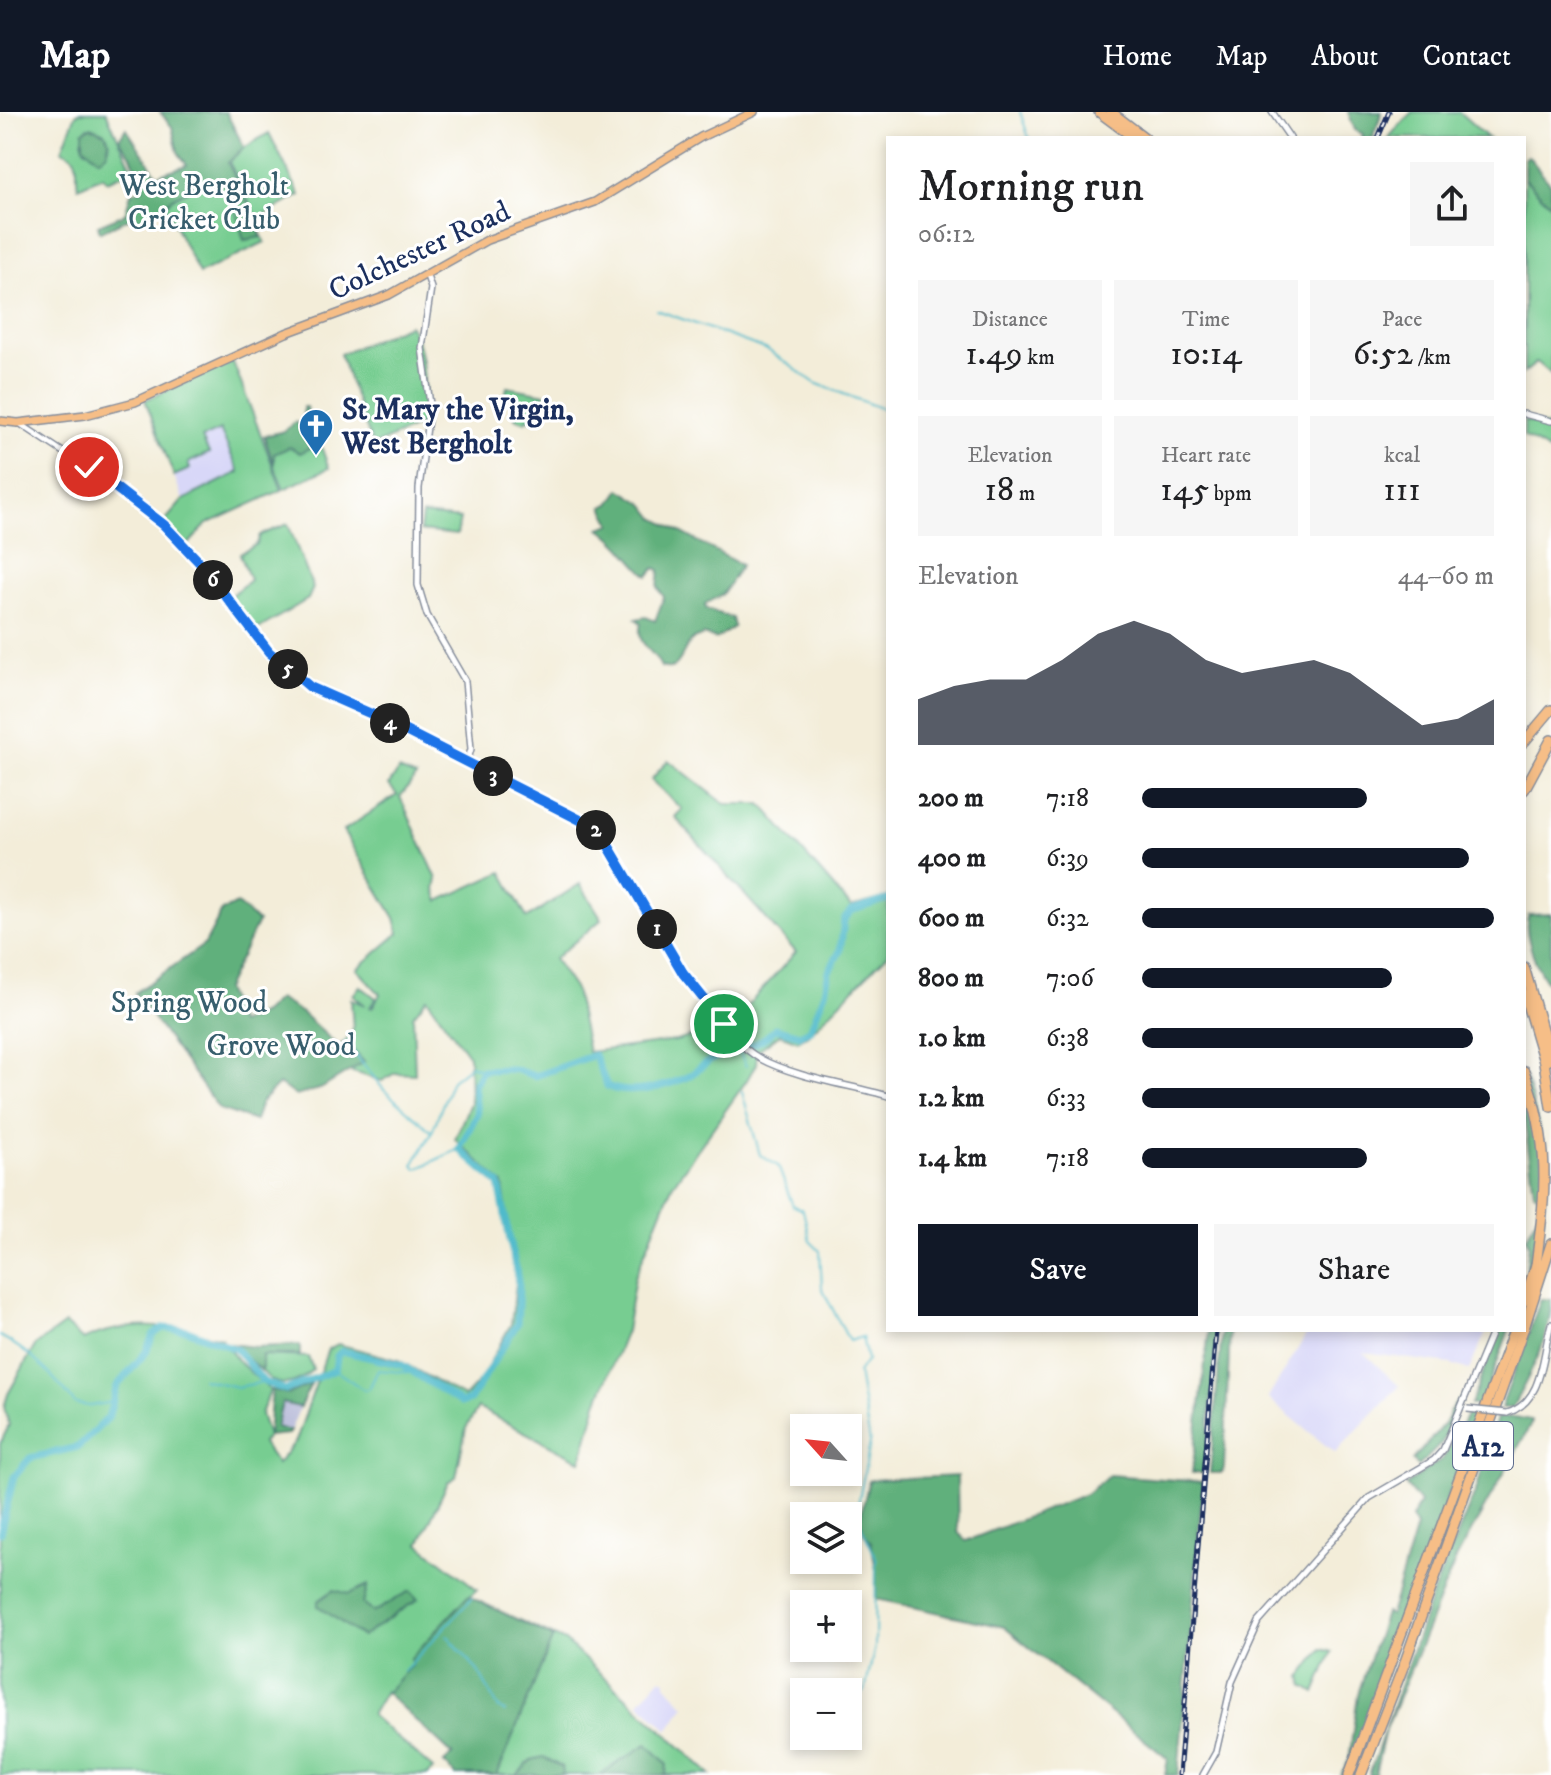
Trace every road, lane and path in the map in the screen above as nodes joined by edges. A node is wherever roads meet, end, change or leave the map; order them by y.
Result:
1 (754, 112) edge
2 (1099, 112) edge
3 (1111, 112) edge
4 (1272, 112) edge
5 (1131, 136) edge
6 (1142, 136) edge
7 (1289, 136) edge
8 (427, 276) junction
9 (1526, 415) edge
10 (0, 421) edge
11 (1551, 421) edge
12 (18, 423) junction
13 (1551, 710) edge
14 (1526, 740) edge
15 (1551, 740) edge
16 (467, 763) junction
17 (1526, 786) edge
18 (1526, 974) edge
19 (1526, 1001) edge
20 (1551, 1060) edge
21 (1526, 1077) edge
22 (886, 1095) edge
23 (1551, 1107) edge
24 (1551, 1196) edge
25 (1551, 1244) edge
26 (1536, 1265) junction
27 (1526, 1295) edge
28 (1526, 1323) edge
29 (1551, 1324) edge
30 (1492, 1332) edge
31 (1513, 1332) edge
32 (1523, 1332) edge
33 (1464, 1408) junction
34 (1203, 1775) edge
35 (1348, 1775) edge
36 (1362, 1775) edge

1 - 8 main road, Colchester Road
2 - 5 highway
3 - 6 highway
4 - 7 street
8 - 12 main road, Colchester Road
8 - 16 street
9 - 11 street
10 - 12 main road, Colchester Road
12 - 16 street
13 - 14 highway
15 - 17 highway
16 - 22 street
18 - 20 highway
19 - 23 highway
21 - 26 highway
24 - 26 highway
25 - 28 highway, A12
26 - 27 highway
29 - 33 street, bridge
30 - 33 street
31 - 35 highway, A12
32 - 36 highway, A12
33 - 34 street

